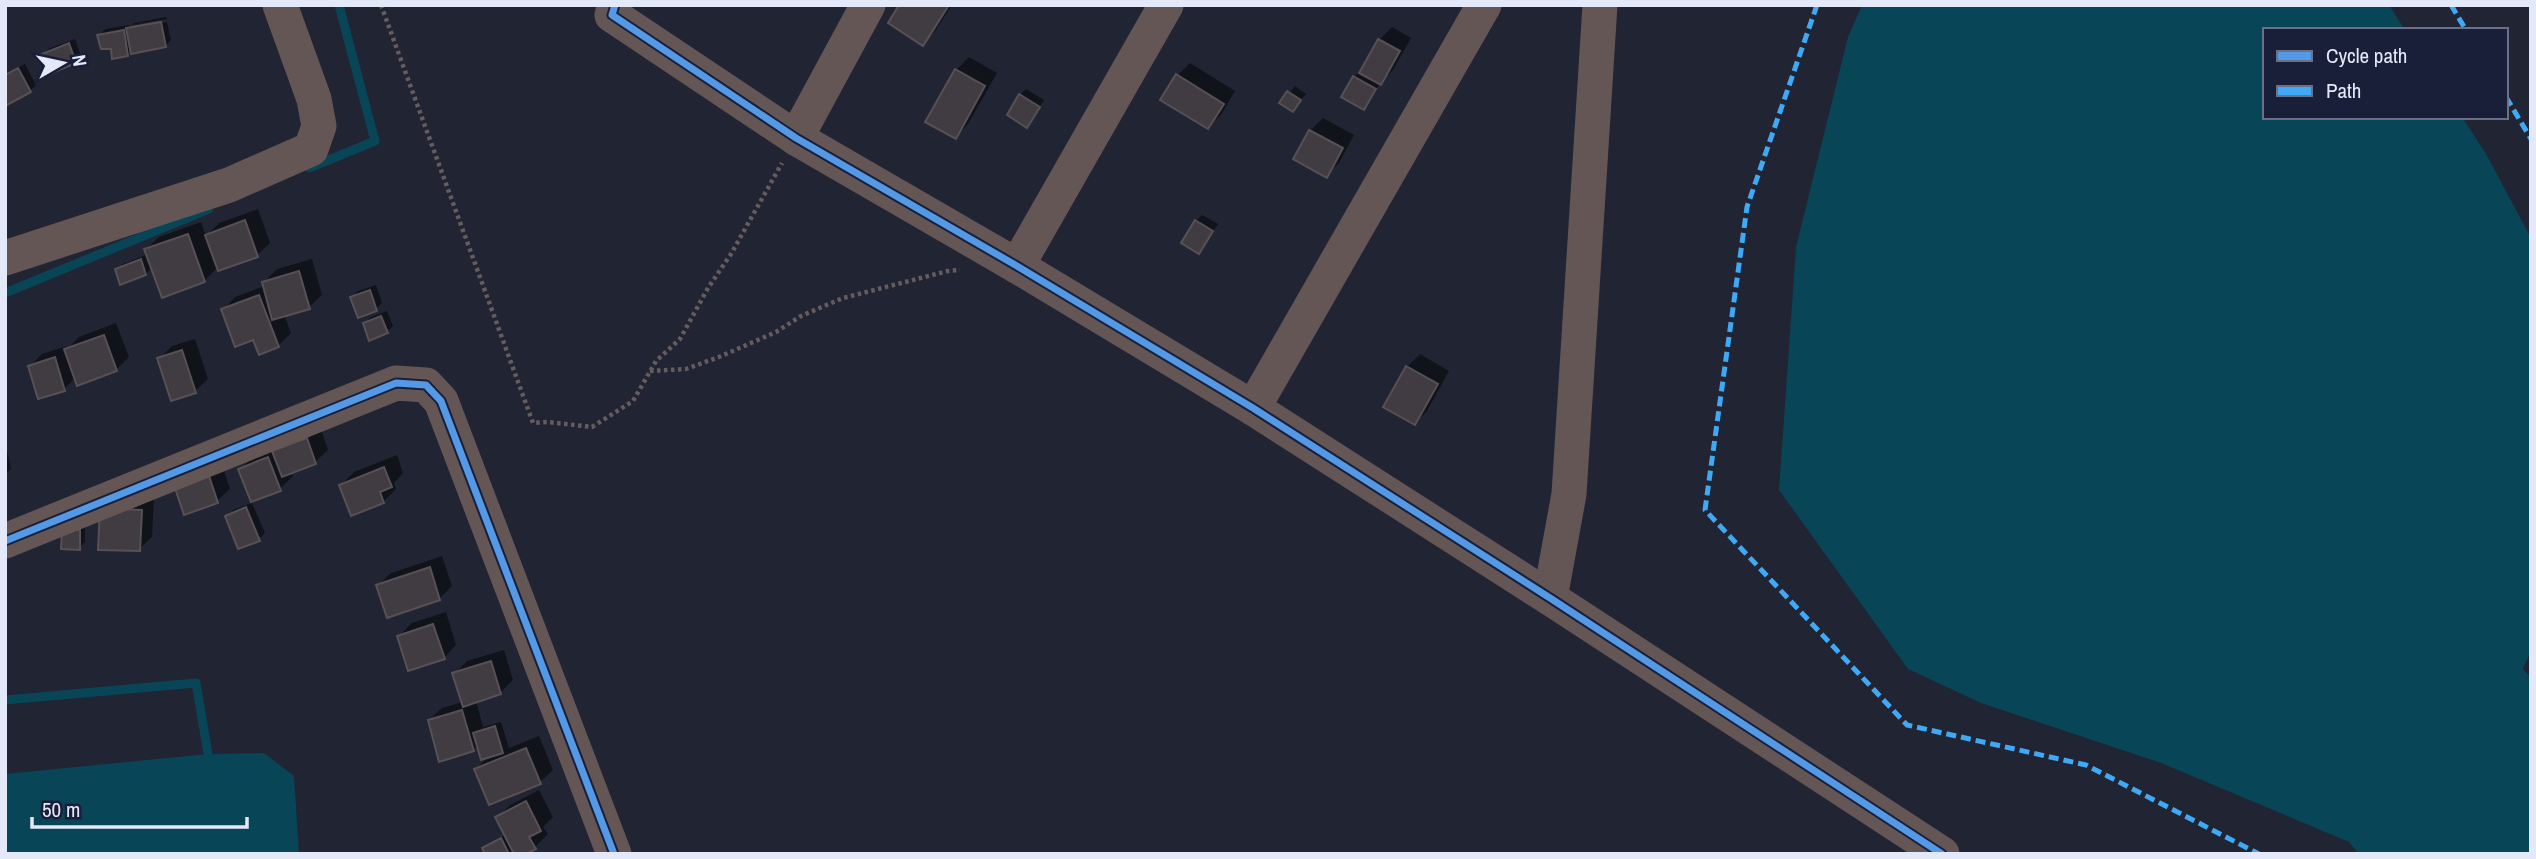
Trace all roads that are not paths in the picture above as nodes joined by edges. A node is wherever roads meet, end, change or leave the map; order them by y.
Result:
1 (280, 5) edge
2 (615, 5) edge
3 (868, 5) edge
4 (1166, 5) edge
5 (1484, 5) edge
6 (1600, 5) edge
7 (796, 138) junction
8 (5, 258) edge
9 (1017, 266) junction
10 (1253, 408) junction
11 (5, 541) edge
12 (1550, 598) junction
13 (614, 854) edge
14 (1942, 854) edge

1 - 8 street
2 - 7 street
3 - 7 street
4 - 9 street
5 - 10 street
6 - 12 street
7 - 9 street
9 - 10 street
10 - 12 street
11 - 13 street
12 - 14 street

